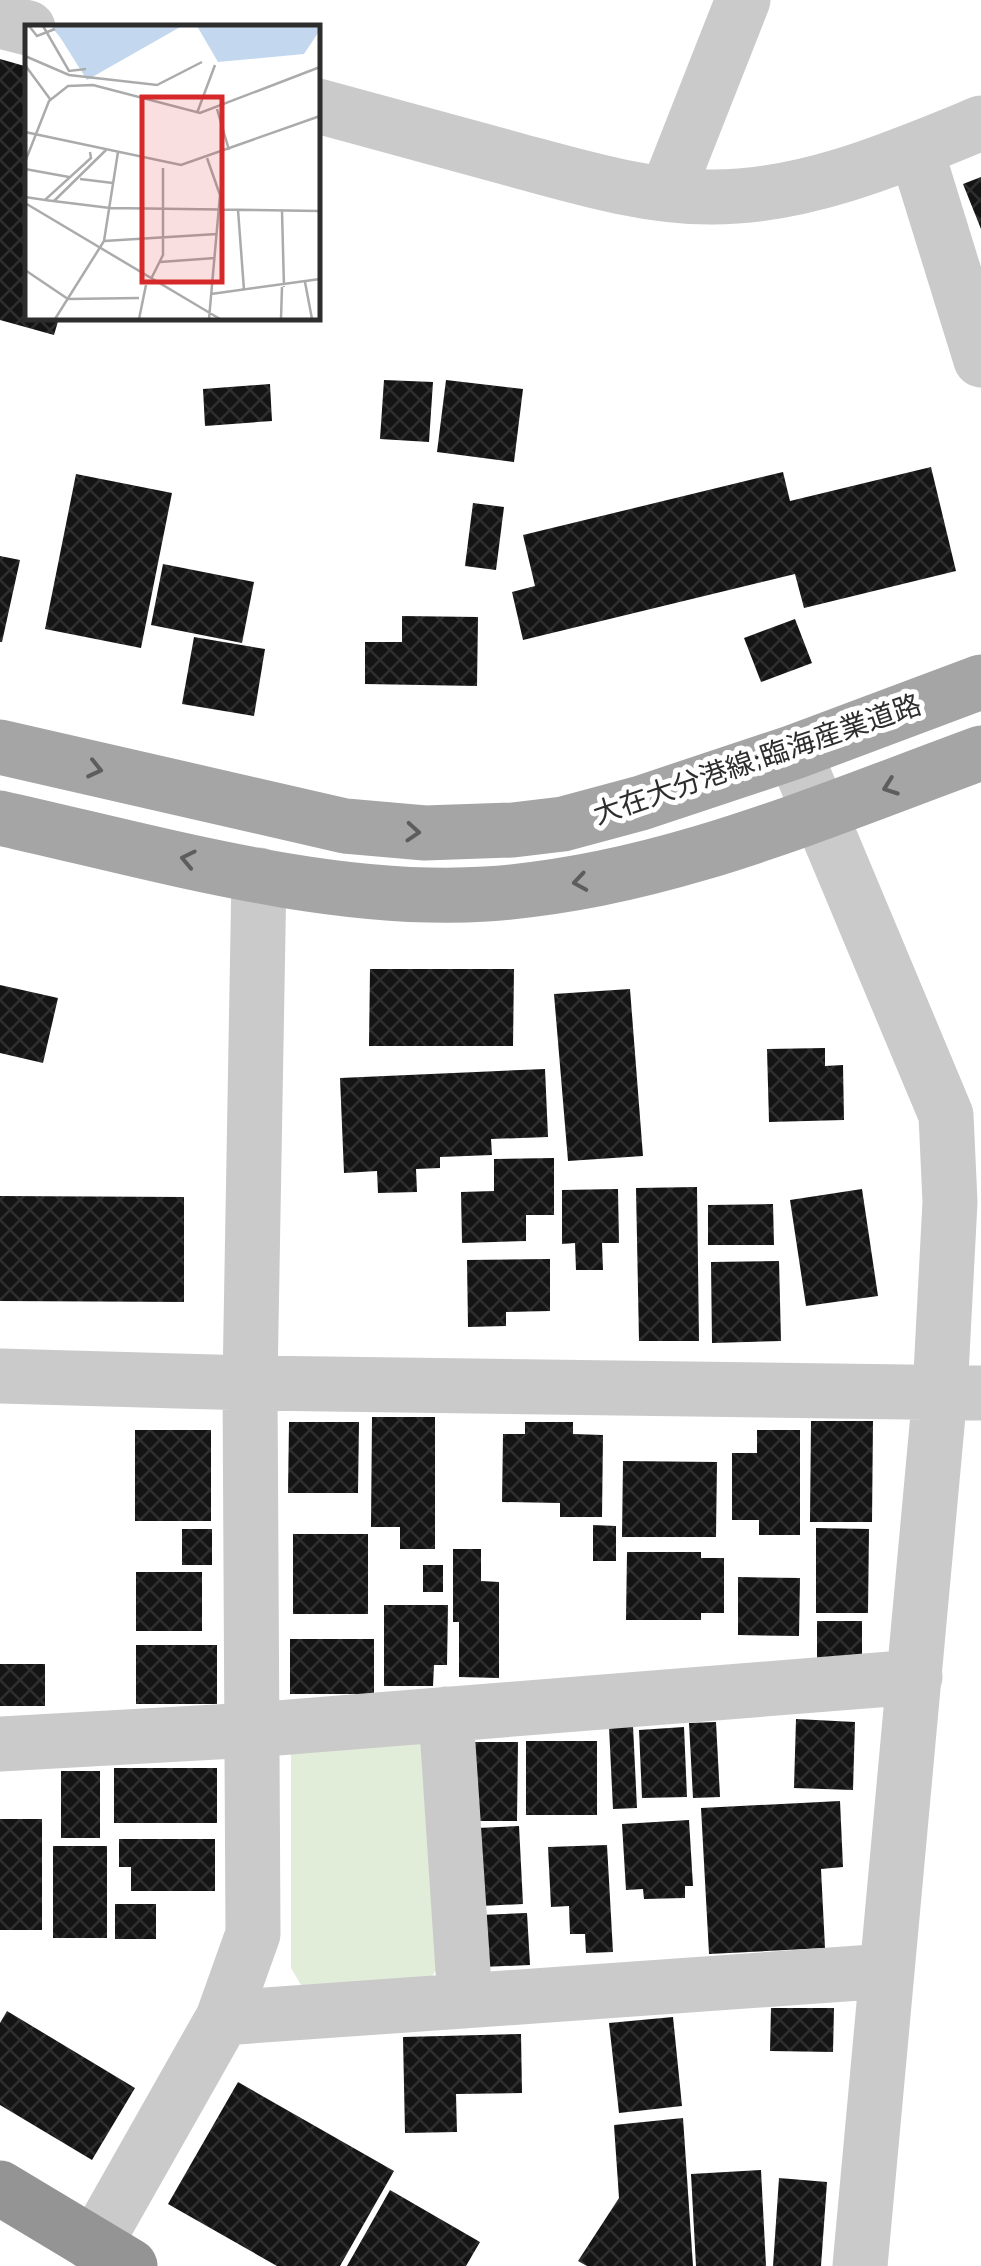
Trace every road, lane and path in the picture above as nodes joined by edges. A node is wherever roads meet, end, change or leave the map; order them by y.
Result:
1 (743, 0) edge
2 (0, 21) edge
3 (25, 27) edge
4 (320, 107) edge
5 (981, 124) edge
6 (916, 150) junction
7 (666, 193) junction
8 (981, 360) edge
9 (981, 682) edge
10 (0, 747) edge
11 (794, 752) junction
12 (981, 753) edge
13 (820, 812) junction
14 (0, 818) edge
15 (259, 875) junction
16 (0, 1376) edge
17 (250, 1383) junction
18 (961, 1393) edge
19 (915, 1677) junction
20 (446, 1714) junction
21 (252, 1730) junction
22 (0, 1744) edge
23 (887, 1971) junction
24 (466, 2001) junction
25 (223, 2018) junction
26 (0, 2188) edge
27 (112, 2256) edge
28 (860, 2266) edge

1 - 7 street
2 - 3 street
4 - 7 street
5 - 6 street
6 - 7 street
6 - 8 street
9 - 11 main road, 大在大分港線;臨海産業道路
10 -> 11 main road, 大在大分港線;臨海産業道路
11 - 13 street
12 -> 13 main road
13 -> 15 main road
13 - 18 street
15 -> 14 main road
15 - 17 street
16 - 17 street
17 - 18 street
17 - 21 street
18 - 19 street
19 - 20 street
19 - 23 street
20 - 21 street
20 - 24 street
21 - 22 street
21 - 25 street
23 - 24 street
23 - 28 street
24 - 25 street
25 - 27 street
26 - 27 highway

